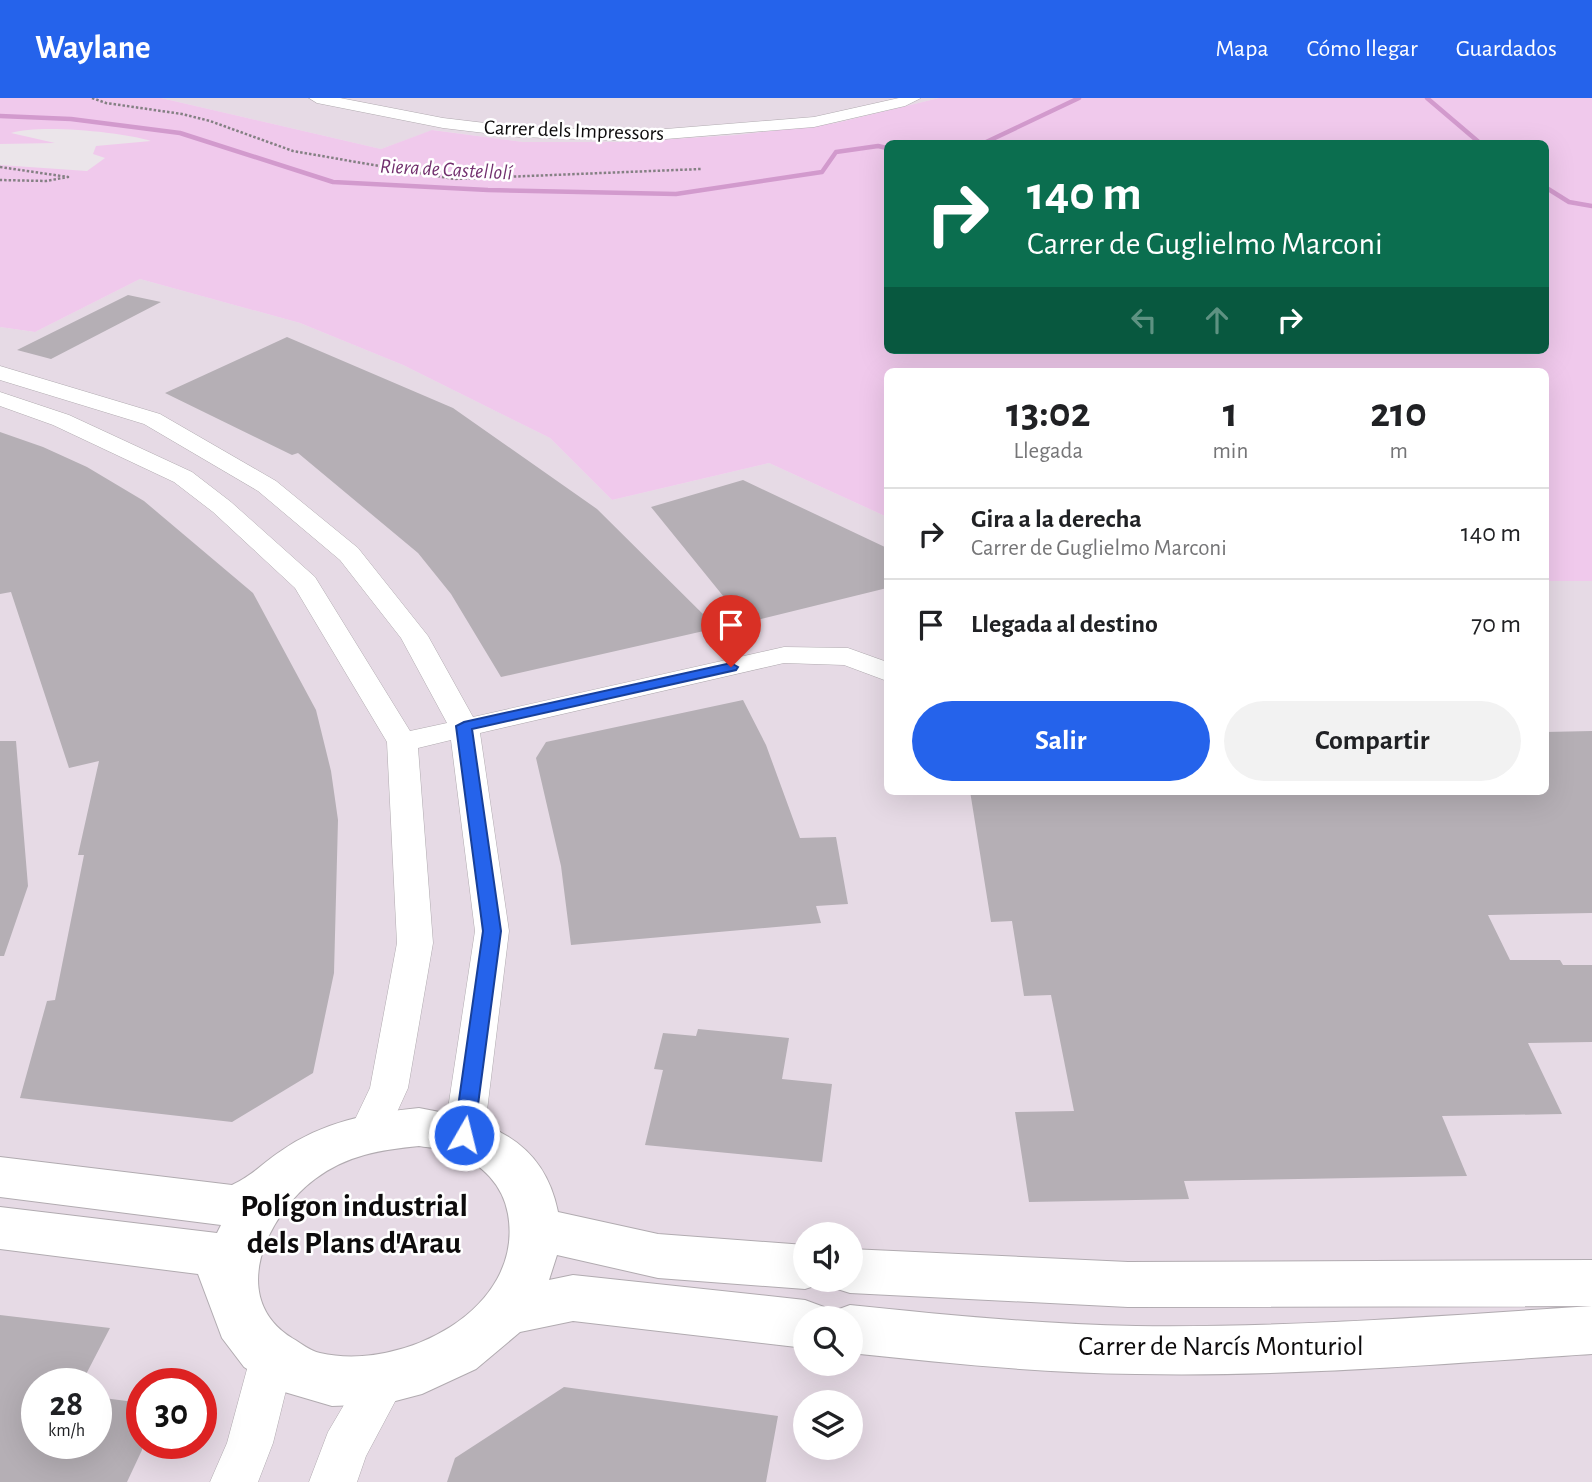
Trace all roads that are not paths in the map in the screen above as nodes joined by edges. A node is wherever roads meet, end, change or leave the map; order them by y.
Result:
1 (317, 98) edge
2 (913, 98) edge
3 (0, 373) edge
4 (0, 399) edge
5 (241, 470) junction
6 (197, 488) junction
7 (884, 671) edge
8 (464, 726) junction
9 (402, 742) junction
10 (369, 1132) junction
11 (464, 1135) junction
12 (0, 1177) edge
13 (267, 1191) junction
14 (0, 1228) edge
15 (537, 1229) junction
16 (793, 1266) edge
17 (863, 1272) edge
18 (1592, 1283) edge
19 (231, 1287) junction
20 (505, 1312) junction
21 (793, 1323) edge
22 (863, 1330) edge
23 (1592, 1331) edge
24 (272, 1358) junction
25 (384, 1380) junction
26 (234, 1482) edge
27 (333, 1482) edge

1 - 2 street, Carrer dels Impressors
3 - 5 street
4 - 6 street
5 - 6 street
5 - 8 street
6 - 9 street
7 - 8 street
8 - 9 street
8 - 11 street
9 - 10 street
10 - 11 street
10 - 13 street
11 - 15 street
12 - 13 street
13 - 19 street
14 - 19 street
15 - 16 street
15 - 20 street
17 - 18 street
19 - 24 street
20 - 21 street
20 - 25 street
22 - 23 street, Carrer de Narcís Monturiol
24 - 25 street
24 - 26 street
25 - 27 street

